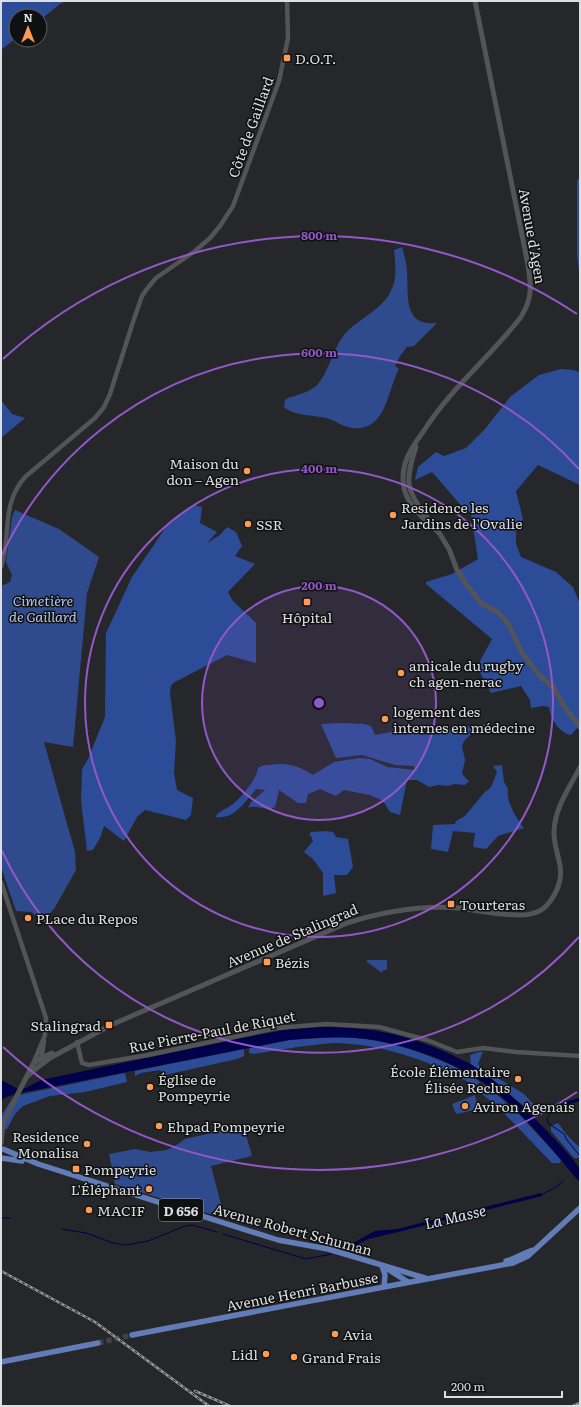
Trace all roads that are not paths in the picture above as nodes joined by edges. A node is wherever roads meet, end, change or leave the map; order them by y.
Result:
1 (287, 1) edge
2 (475, 1) edge
3 (1, 567) edge
4 (580, 726) edge
5 (580, 766) edge
6 (1, 882) edge
7 (45, 1035) junction
8 (77, 1042) junction
9 (580, 1056) edge
10 (41, 1058) junction
11 (33, 1064) junction
12 (33, 1071) junction
13 (26, 1079) junction
14 (2, 1125) edge
15 (2, 1146) edge
16 (1, 1157) edge
17 (36, 1163) junction
18 (580, 1208) edge
19 (534, 1250) junction
20 (512, 1260) junction
21 (506, 1265) junction
22 (383, 1266) junction
23 (478, 1270) junction
24 (407, 1273) junction
25 (427, 1279) junction
26 (410, 1282) junction
27 (384, 1287) junction
28 (132, 1335) tunnel mouth
29 (98, 1343) tunnel mouth
30 (1, 1362) edge

1 - 3 street, Côte de Gaillard
2 - 4 main road, Avenue d'Agen
5 - 8 main road, Avenue de Stalingrad
6 - 7 street
7 - 10 street
7 - 11 street
8 - 9 street, Rue Pierre-Paul de Riquet
8 - 10 main road, Avenue de Stalingrad
8 - 12 main road, Avenue de Stalingrad
10 - 11 main road, Avenue de Stalingrad
10 - 12 street
11 - 13 main road, Avenue de Stalingrad
12 - 13 main road, Avenue de Stalingrad
13 - 14 main road, Avenue de Stalingrad
14 - 15 main road, Avenue de Stalingrad
15 - 16 main road
15 - 17 main road, Avenue Robert Schuman / D 656
16 - 17 main road, Avenue Robert Schuman / D 656
17 - 22 main road, Avenue Robert Schuman / D 656
18 - 19 main road, Avenue Henri Barbusse / D 656
19 - 20 main road, Avenue Henri Barbusse / D 656
19 - 21 main road, Avenue Henri Barbusse / D 656
20 - 21 main road
20 - 23 main road, Avenue Henri Barbusse / D 656
21 - 23 main road, Avenue Henri Barbusse / D 656
22 - 24 main road, Avenue Robert Schuman / D 656
22 - 26 main road, Avenue Robert Schuman / D 656
22 - 27 main road
23 - 25 main road, Avenue Henri Barbusse / D 656
24 - 25 main road, Avenue Robert Schuman / D 656
24 - 26 main road
25 - 26 main road, Avenue Henri Barbusse / D 656
26 - 27 main road, Avenue Henri Barbusse / D 656
27 - 28 main road, Avenue Henri Barbusse
29 - 30 main road

